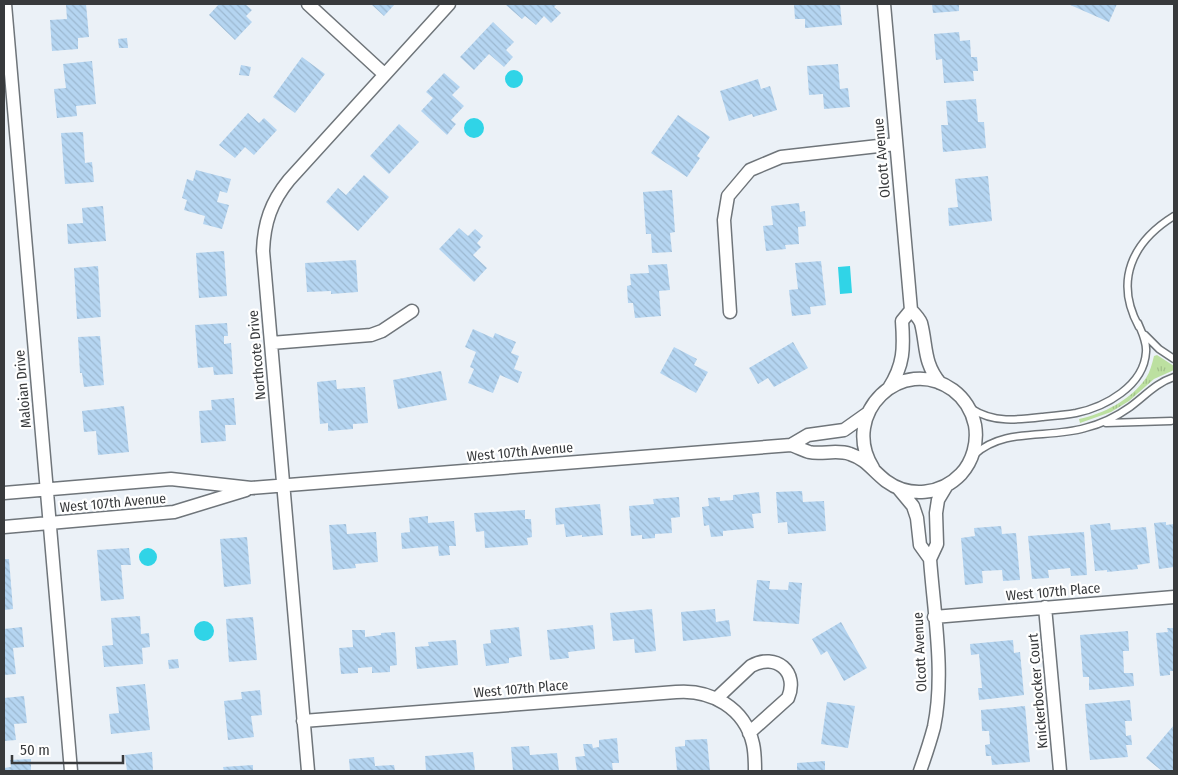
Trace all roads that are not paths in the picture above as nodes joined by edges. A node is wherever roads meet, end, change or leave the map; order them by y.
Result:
1 (5, 4) edge
2 (308, 4) edge
3 (449, 4) edge
4 (884, 4) edge
5 (384, 74) junction
6 (896, 144) junction
7 (1174, 216) edge
8 (911, 310) junction
9 (412, 311) dead end
10 (730, 312) dead end
11 (1138, 324) junction
12 (271, 343) junction
13 (1174, 359) edge
14 (1174, 377) edge
15 (940, 383) junction
16 (889, 388) junction
17 (968, 406) junction
18 (868, 413) junction
19 (1171, 421) dead end
20 (1102, 423) junction
21 (791, 445) junction
22 (972, 458) junction
23 (873, 468) junction
24 (947, 485) junction
25 (283, 486) junction
26 (251, 488) junction
27 (898, 488) junction
28 (47, 489) junction
29 (4, 493) edge
30 (50, 523) junction
31 (4, 527) edge
32 (930, 559) junction
33 (1174, 597) edge
34 (1045, 608) junction
35 (934, 617) junction
36 (717, 698) junction
37 (303, 721) junction
38 (749, 733) junction
39 (71, 771) edge
40 (308, 771) edge
41 (755, 771) edge
42 (920, 771) edge
43 (1060, 771) edge

1 - 28 street, Maloian Drive
2 - 5 street
3 - 5 street, Northcote Drive
4 - 6 street, Olcott Avenue
5 - 12 street, Northcote Drive
6 - 8 street, Olcott Avenue
6 - 10 street
7 - 11 lane
8 - 15 street, Olcott Avenue
8 - 16 street, Olcott Avenue
9 - 12 street
11 - 13 lane
11 - 17 lane
12 - 25 street, Northcote Drive
14 - 20 lane
15 - 16 street
15 - 17 street
16 - 18 street
17 - 22 street
18 - 21 street, West 107th Avenue
18 - 23 street
19 - 20 lane
20 - 22 lane
21 - 23 street, West 107th Avenue
21 - 25 street, West 107th Avenue
22 - 24 street
23 - 27 street
24 - 27 street
24 - 32 street, Olcott Avenue
25 - 26 street, West 107th Avenue
25 - 37 street, Northcote Drive
26 - 28 street, West 107th Avenue
26 - 30 street, West 107th Avenue
27 - 32 street, Olcott Avenue
28 - 29 street, West 107th Avenue
28 - 30 street, Maloian Drive
30 - 31 street, West 107th Avenue
30 - 39 street, Maloian Drive
32 - 35 street, Olcott Avenue
33 - 34 street, West 107th Place
34 - 35 street, West 107th Place
34 - 43 street, Knickerbocker Court
35 - 42 street, Olcott Avenue
36 - 37 street, West 107th Place
36 - 38 street, West 107th Place
36 - 38 street
37 - 40 street, Northcote Drive
38 - 41 street

